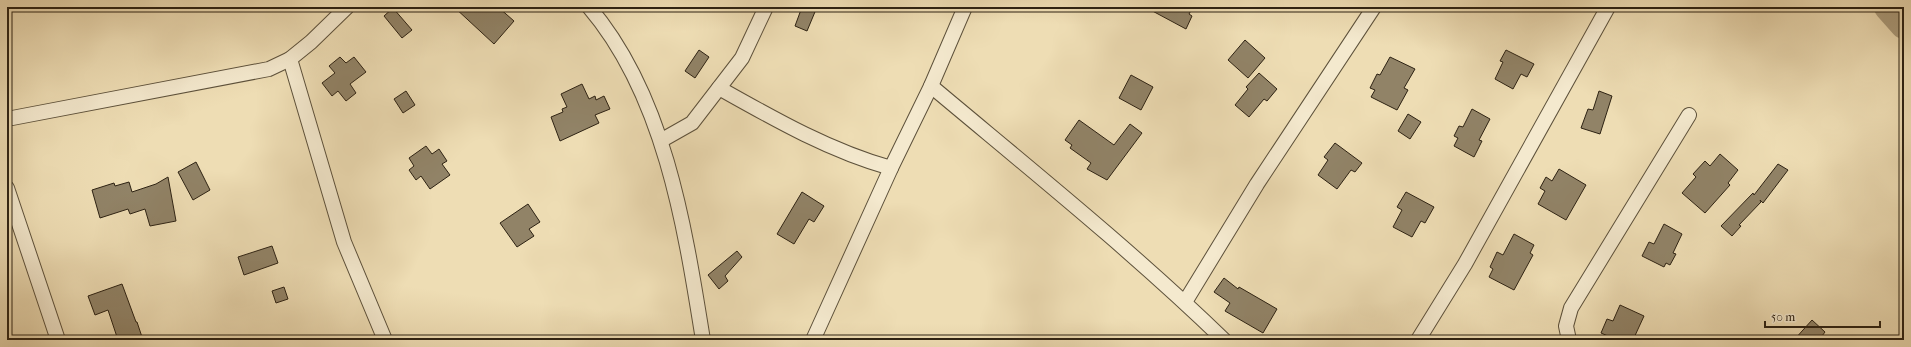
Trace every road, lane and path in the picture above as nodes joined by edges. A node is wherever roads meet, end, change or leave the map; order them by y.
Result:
1 (347, 7) edge
2 (589, 7) edge
3 (766, 7) edge
4 (965, 7) edge
5 (1374, 7) edge
6 (1608, 7) edge
7 (290, 59) junction
8 (931, 86) junction
9 (719, 88) junction
10 (1690, 115) dead end
11 (7, 119) edge
12 (662, 140) junction
13 (890, 168) junction
14 (7, 188) edge
15 (1185, 302) junction
16 (58, 340) edge
17 (384, 340) edge
18 (703, 340) edge
19 (814, 340) edge
20 (1224, 340) edge
21 (1418, 340) edge
22 (1569, 340) edge

1 - 7 street
2 - 12 street
3 - 9 street
4 - 8 street
5 - 15 street
6 - 21 street
7 - 11 street
7 - 17 street
8 - 13 street
8 - 15 street
9 - 12 street
9 - 13 street
10 - 22 street
12 - 18 street
13 - 19 street
14 - 16 street
15 - 20 street

